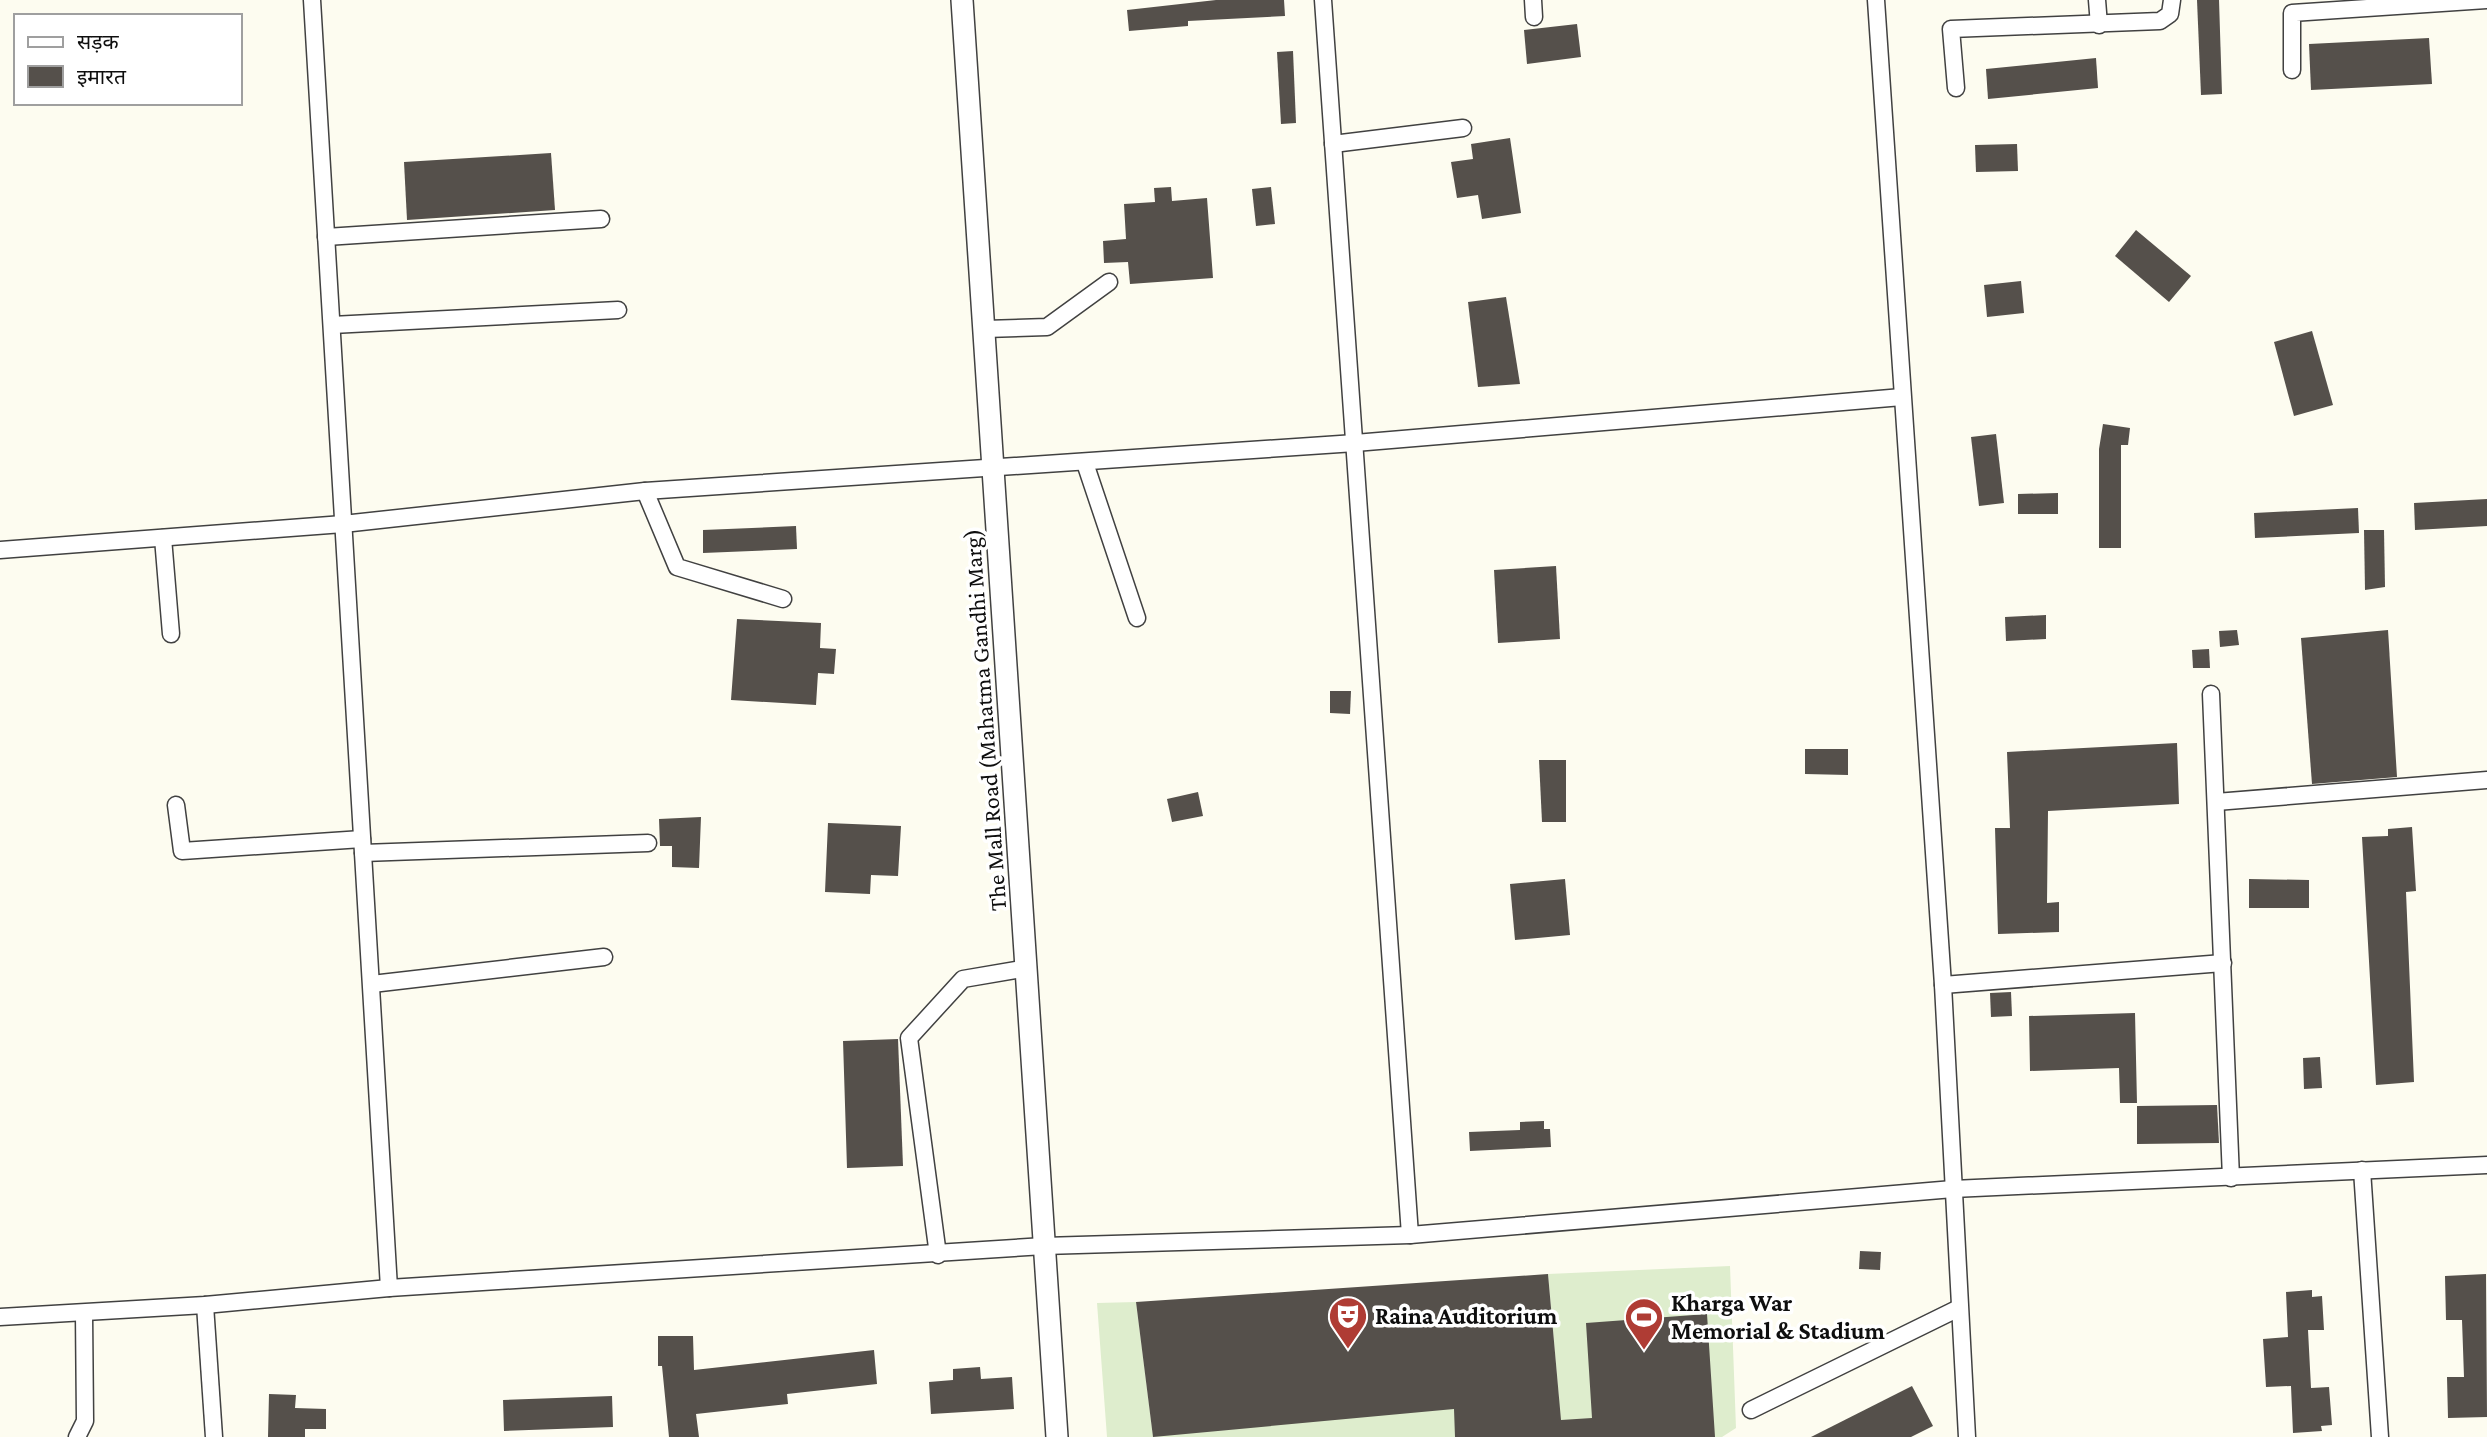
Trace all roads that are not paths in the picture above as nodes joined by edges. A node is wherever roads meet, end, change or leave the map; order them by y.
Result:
1 (312, 0) edge
2 (962, 0) edge
3 (1323, 0) edge
4 (1533, 0) edge
5 (1877, 0) edge
6 (2097, 0) edge
7 (2172, 0) edge
8 (2487, 0) edge
9 (1534, 17) dead end
10 (2099, 25) junction
11 (2292, 70) dead end
12 (1956, 88) dead end
13 (1464, 128) dead end
14 (1333, 144) junction
15 (601, 219) dead end
16 (326, 237) junction
17 (1109, 282) dead end
18 (618, 310) dead end
19 (332, 325) junction
20 (985, 329) junction
21 (1902, 397) junction
22 (1355, 443) junction
23 (1085, 463) junction
24 (995, 470) junction
25 (645, 491) junction
26 (343, 524) junction
27 (163, 538) junction
28 (0, 550) edge
29 (783, 599) dead end
30 (1137, 618) dead end
31 (171, 634) dead end
32 (2211, 694) dead end
33 (2487, 780) edge
34 (2216, 802) junction
35 (176, 805) dead end
36 (649, 843) dead end
37 (363, 846) junction
38 (604, 957) dead end
39 (2222, 963) junction
40 (1028, 968) junction
41 (372, 984) junction
42 (1943, 985) junction
43 (2487, 1165) edge
44 (2362, 1170) junction
45 (2231, 1178) junction
46 (1953, 1189) junction
47 (1409, 1235) junction
48 (1044, 1247) junction
49 (938, 1255) junction
50 (389, 1288) junction
51 (205, 1305) junction
52 (1959, 1308) junction
53 (83, 1314) junction
54 (0, 1317) edge
55 (1751, 1410) dead end
56 (77, 1437) edge
57 (214, 1437) edge
58 (1057, 1437) edge
59 (1967, 1437) edge
60 (2380, 1437) edge

1 - 16 street
2 - 20 street, The Mall Road (Mahatma Gandhi Marg)
3 - 14 street
4 - 9 street
5 - 21 street
6 - 10 street
7 - 10 street
8 - 11 street
10 - 12 street
13 - 14 street
14 - 22 street
15 - 16 street
16 - 19 street
17 - 20 street
18 - 19 street
19 - 26 street
20 - 24 street, The Mall Road (Mahatma Gandhi Marg)
21 - 22 street
21 - 42 street
22 - 23 street
22 - 47 street
23 - 24 street
23 - 30 street
24 - 25 street
24 - 40 street, The Mall Road (Mahatma Gandhi Marg)
25 - 26 street
25 - 29 street
26 - 27 street
26 - 37 street
27 - 28 street
27 - 31 street
32 - 34 street
33 - 34 street
34 - 39 street
35 - 37 street
36 - 37 street
37 - 41 street
38 - 41 street
39 - 42 street
39 - 45 street
40 - 48 street, The Mall Road (Mahatma Gandhi Marg)
40 - 49 street
41 - 50 street
42 - 46 street
43 - 44 street
44 - 45 street
44 - 60 street
45 - 46 street
46 - 47 street
46 - 52 street
47 - 48 street
48 - 49 street
48 - 58 street, The Mall Road (Mahatma Gandhi Marg)
49 - 50 street
50 - 51 street
51 - 53 street
51 - 57 street
52 - 55 street
52 - 59 street
53 - 54 street
53 - 56 street

